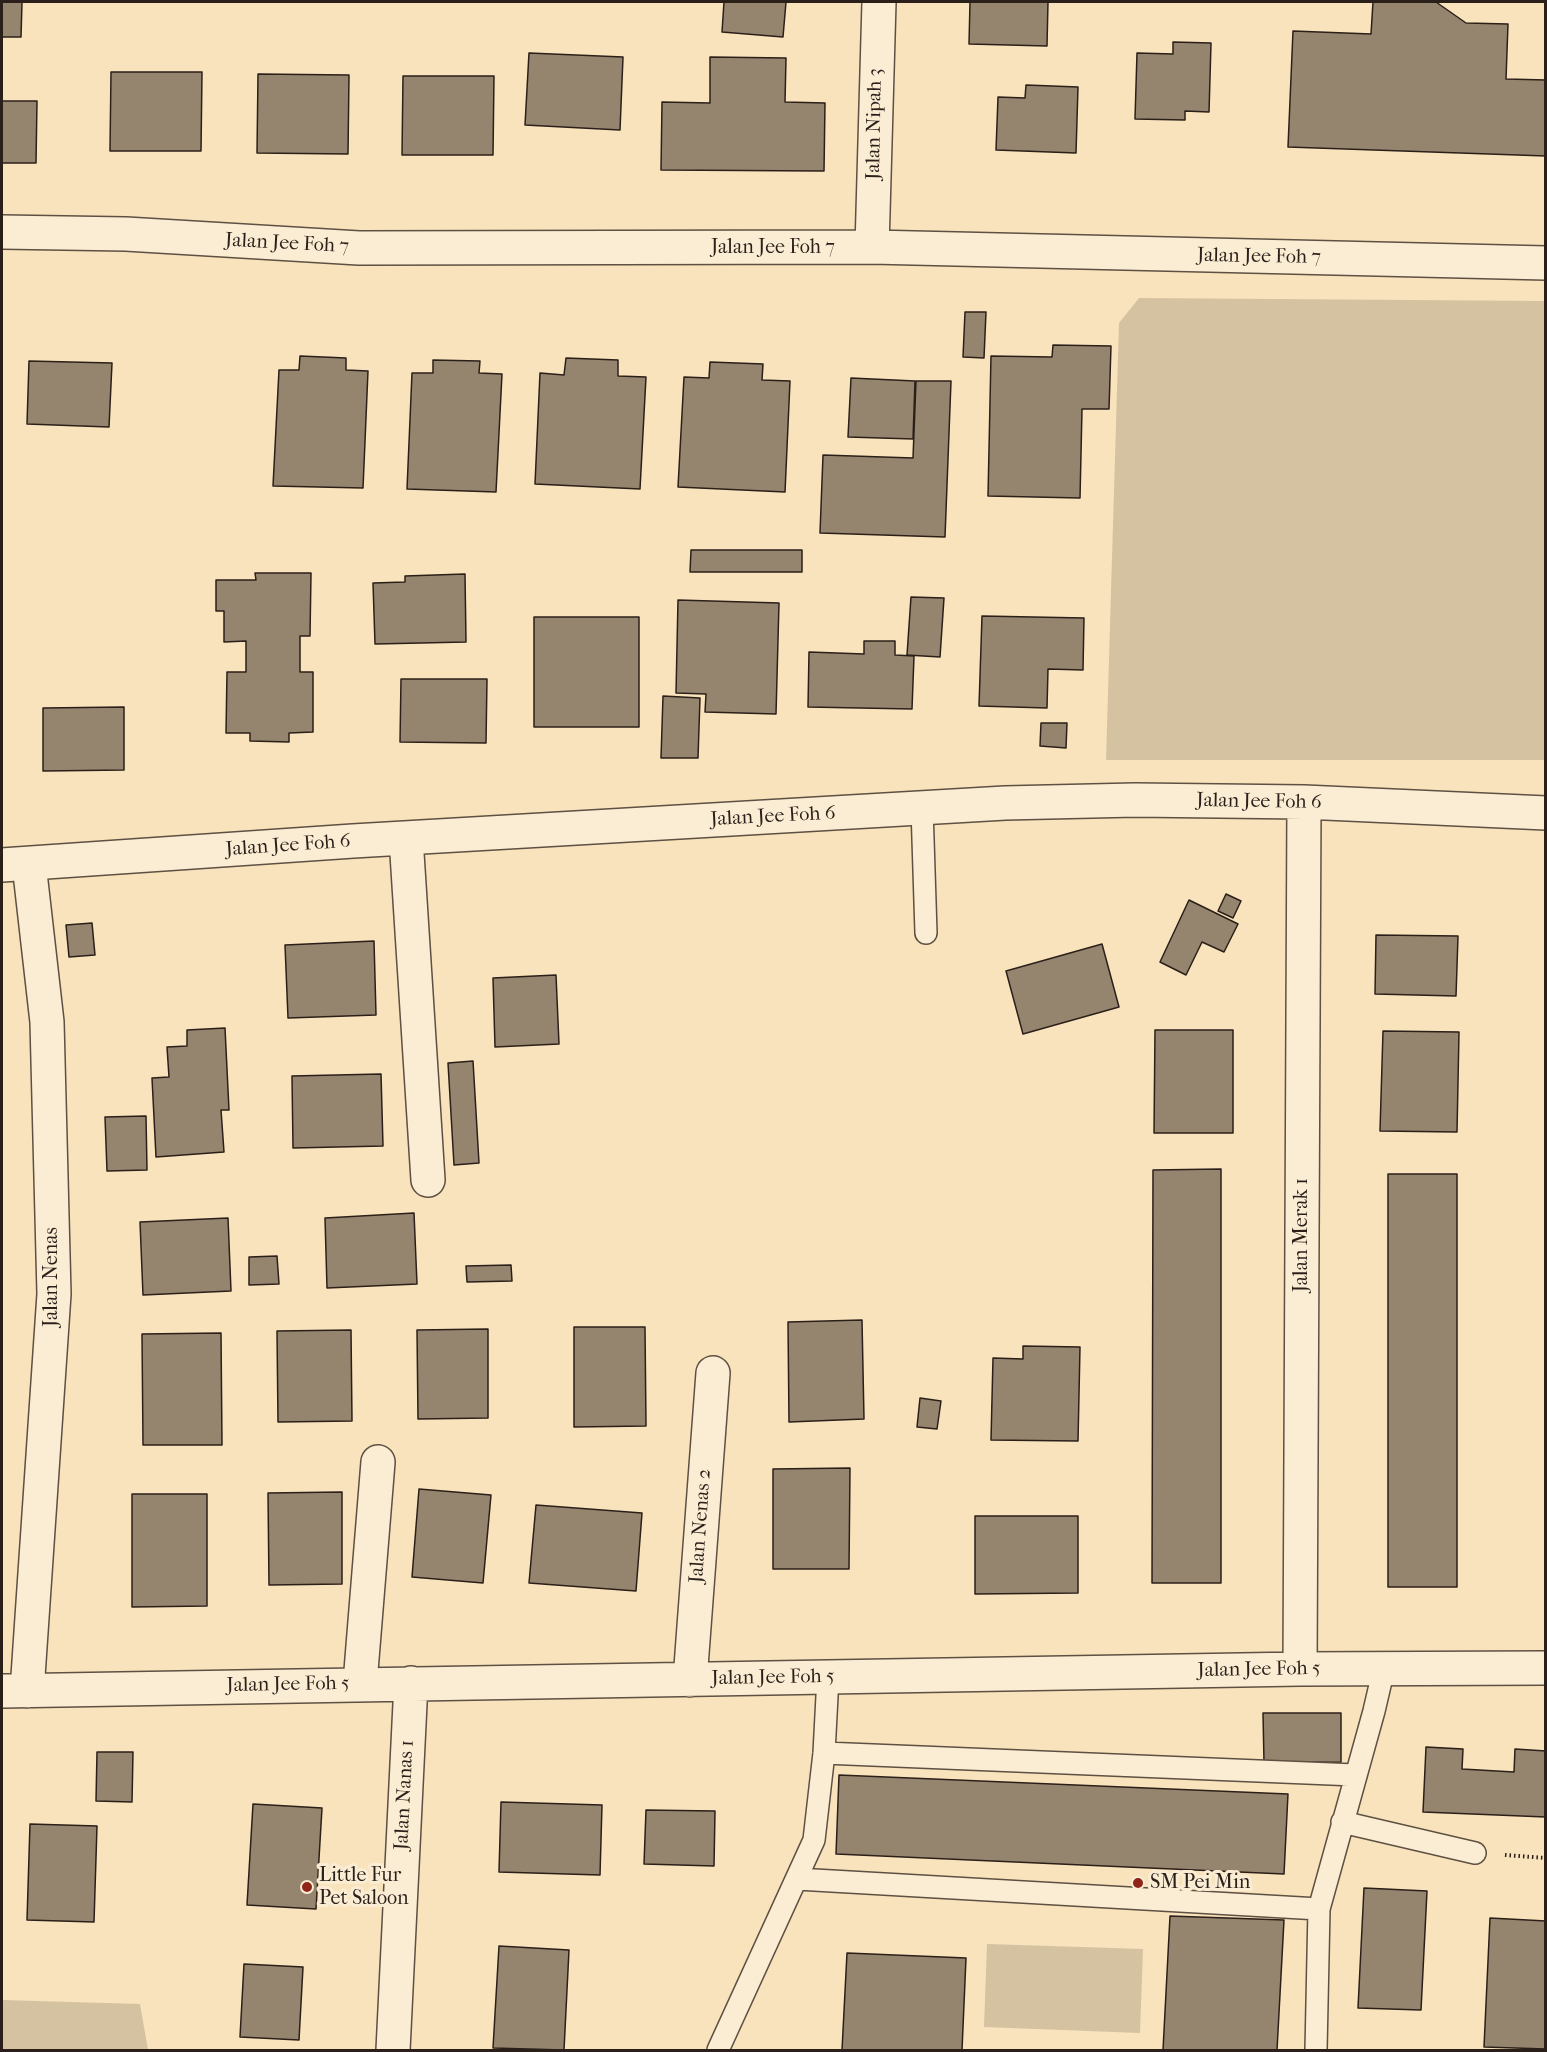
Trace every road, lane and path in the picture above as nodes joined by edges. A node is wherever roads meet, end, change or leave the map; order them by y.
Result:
1 (879, 2) edge
2 (2, 232) edge
3 (872, 248) junction
4 (1545, 263) edge
5 (1304, 802) junction
6 (922, 808) junction
7 (1545, 813) edge
8 (406, 838) junction
9 (15, 865) edge
10 (926, 933) dead end
11 (428, 1180) dead end
12 (713, 1372) dead end
13 (378, 1462) dead end
14 (1384, 1668) junction
15 (1545, 1668) edge
16 (1300, 1669) junction
17 (828, 1677) junction
18 (690, 1680) junction
19 (360, 1683) junction
20 (411, 1683) junction
21 (14, 1691) edge
22 (824, 1753) junction
23 (1355, 1775) junction
24 (1342, 1822) junction
25 (1475, 1852) joint
26 (1545, 1858) edge
27 (797, 1879) junction
28 (1319, 1909) junction
29 (393, 2050) edge
30 (718, 2050) edge
31 (1316, 2050) edge

1 - 3 street, Jalan Nipah 3
2 - 3 street, Jalan Jee Foh 7
3 - 4 street, Jalan Jee Foh 7
5 - 6 street, Jalan Jee Foh 6
5 - 7 street, Jalan Jee Foh 6
5 - 16 street, Jalan Merak 1
6 - 8 street, Jalan Jee Foh 6
6 - 10 lane
8 - 9 street, Jalan Jee Foh 6
8 - 11 street
9 - 21 street, Jalan Nenas
12 - 18 street, Jalan Nenas 2
13 - 19 street
14 - 15 street, Jalan Jee Foh 5
14 - 16 street, Jalan Jee Foh 5
14 - 23 lane
16 - 17 street, Jalan Jee Foh 5
17 - 18 street, Jalan Jee Foh 5
17 - 22 lane
18 - 20 street, Jalan Jee Foh 5
19 - 20 street, Jalan Jee Foh 5
19 - 21 street, Jalan Jee Foh 5
20 - 29 street, Jalan Nanas 1
22 - 23 lane
22 - 27 lane
23 - 24 lane
24 - 25 lane
24 - 28 lane
25 - 26 path
27 - 28 lane
27 - 30 lane
28 - 31 lane

